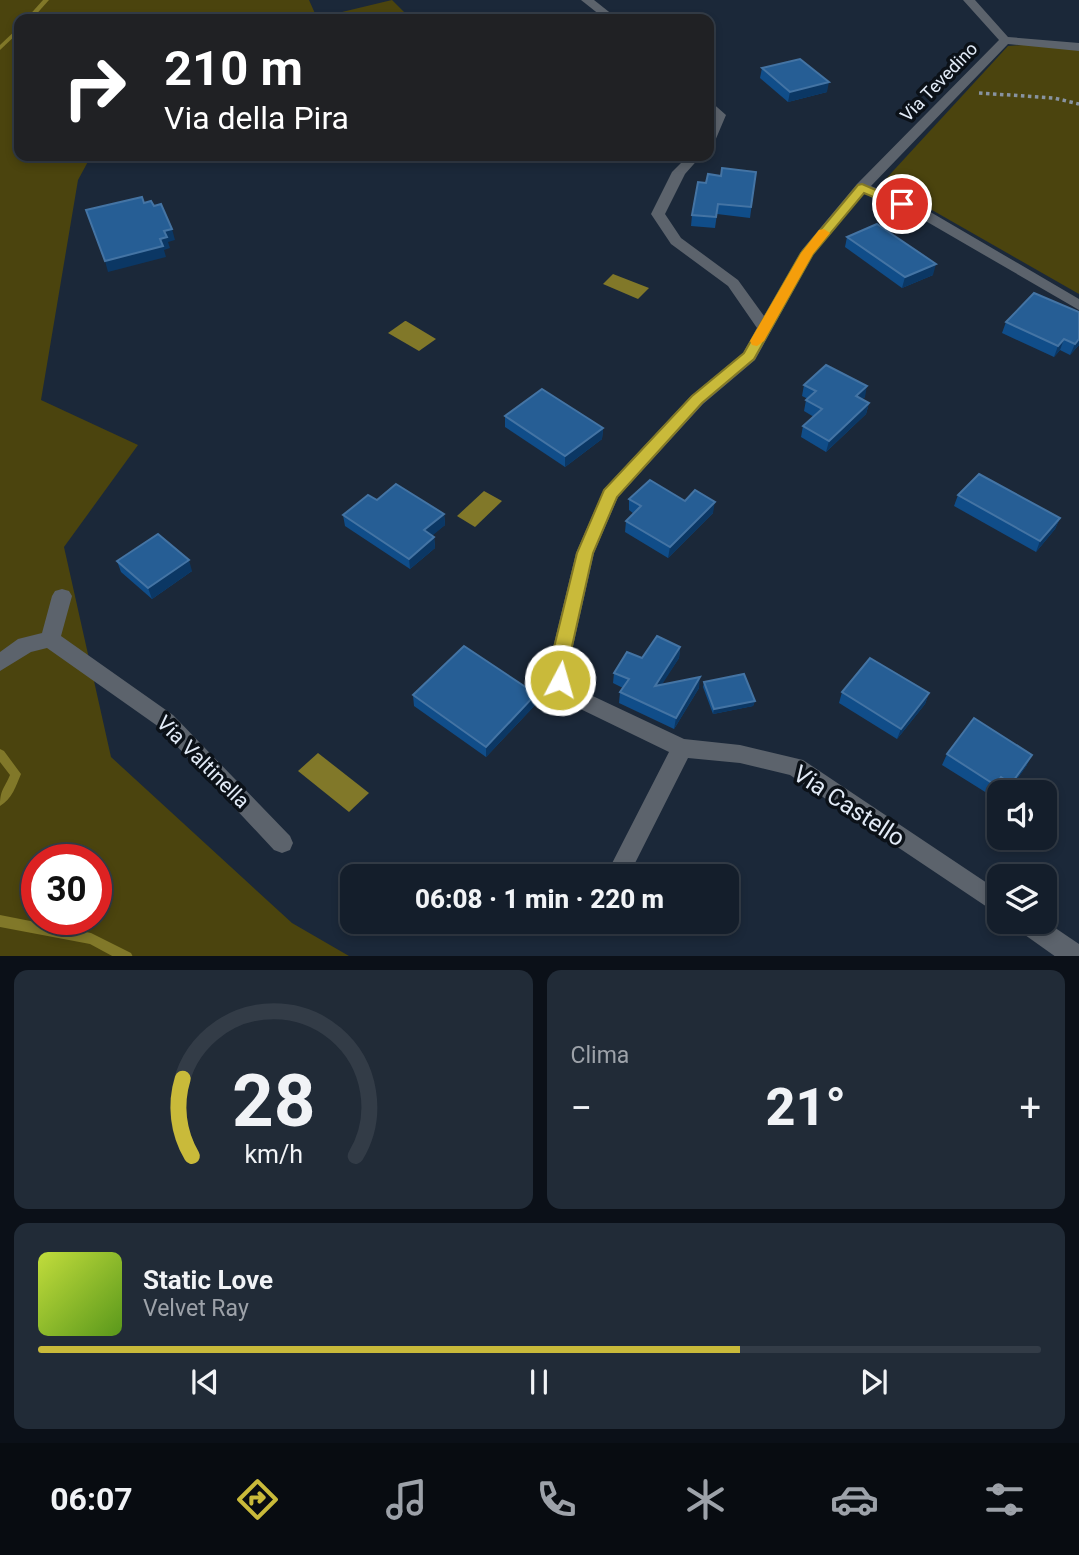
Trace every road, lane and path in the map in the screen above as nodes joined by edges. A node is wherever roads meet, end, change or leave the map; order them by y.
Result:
1 (587, 0) edge
2 (969, 0) edge
3 (605, 14) edge
4 (1005, 40) junction
5 (1079, 47) edge
6 (955, 91) junction
7 (1079, 104) edge
8 (714, 109) edge
9 (714, 129) edge
10 (690, 161) edge
11 (862, 187) junction
12 (1079, 305) edge
13 (764, 327) junction
14 (62, 596) dead end
15 (50, 639) junction
16 (0, 663) edge
17 (682, 748) junction
18 (282, 843) dead end
19 (623, 864) edge
20 (987, 896) edge
21 (1043, 934) edge
22 (1076, 956) edge

1 - 3 street
2 - 4 street, Via Tevedino
4 - 5 street
4 - 6 street, Via Tevedino
6 - 7 path
6 - 11 street, Via Tevedino
8 - 9 street
10 - 13 street
11 - 12 street
11 - 13 street, Via Castello
13 - 17 street, Via Castello
14 - 15 street
15 - 16 street
15 - 18 street, Via Valtinella
17 - 19 street
17 - 20 street, Via Castello
21 - 22 street

